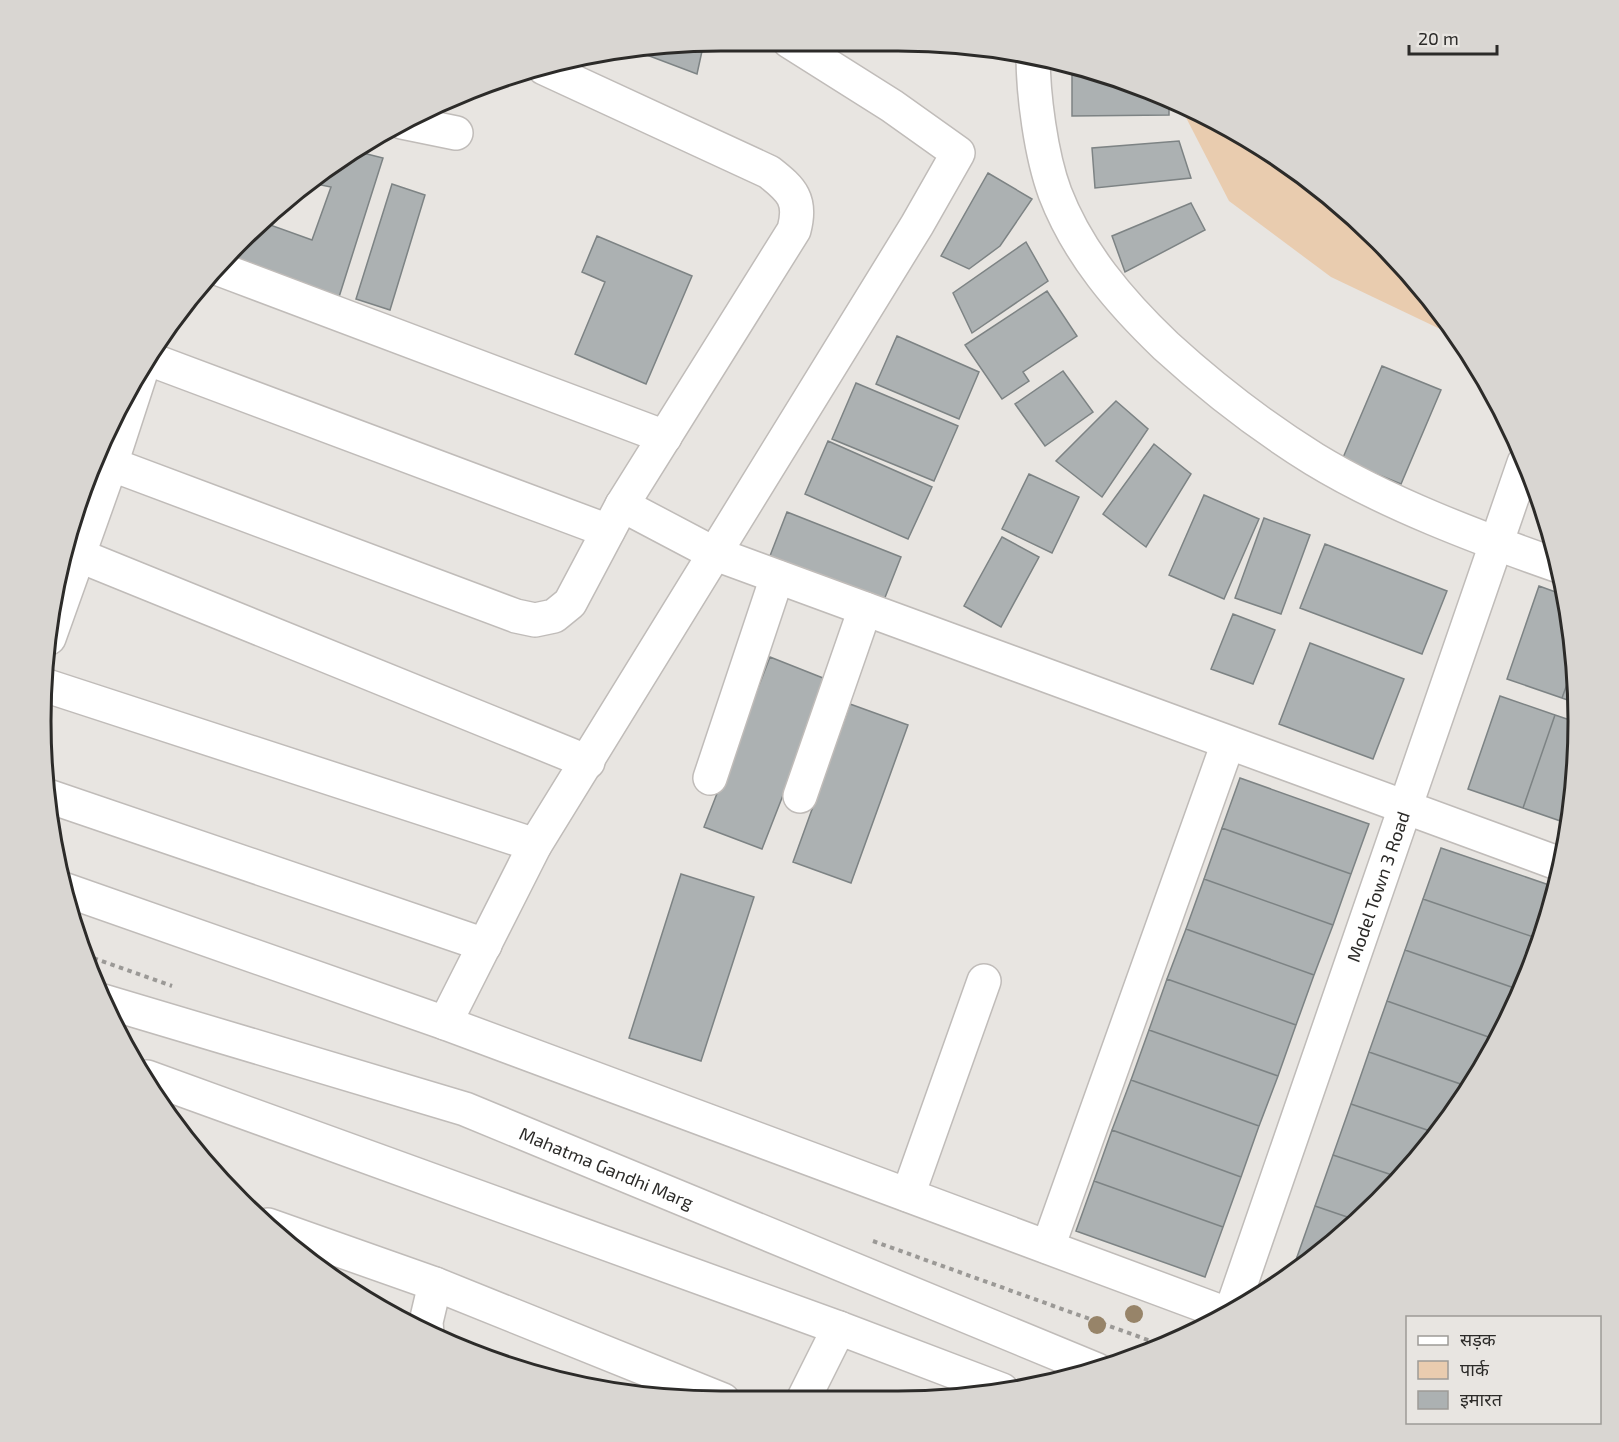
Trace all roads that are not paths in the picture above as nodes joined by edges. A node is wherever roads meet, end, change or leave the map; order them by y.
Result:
1 (805, 51) edge
2 (1034, 65) edge
3 (554, 73) edge
4 (416, 125) edge
5 (456, 133) dead end
6 (224, 271) edge
7 (156, 361) edge
8 (665, 437) junction
9 (104, 461) edge
10 (1520, 474) edge
11 (615, 518) junction
12 (1495, 544) junction
13 (713, 553) junction
14 (78, 555) junction
15 (1548, 562) edge
16 (777, 577) junction
17 (63, 599) edge
18 (865, 609) junction
19 (52, 688) edge
20 (1228, 743) junction
21 (588, 762) junction
22 (710, 778) dead end
23 (800, 796) dead end
24 (56, 799) edge
25 (1404, 808) junction
26 (535, 845) junction
27 (1553, 861) edge
28 (74, 893) edge
29 (485, 945) junction
30 (984, 981) dead end
31 (114, 1004) edge
32 (445, 1023) junction
33 (156, 1080) edge
34 (908, 1195) junction
35 (287, 1232) edge
36 (1048, 1247) junction
37 (435, 1284) junction
38 (1233, 1301) edge
39 (1218, 1309) edge
40 (426, 1322) edge
41 (839, 1328) junction
42 (1083, 1364) edge
43 (988, 1385) edge
44 (699, 1391) edge
45 (808, 1391) edge

1 - 13 street
2 - 12 street
3 - 8 street
4 - 5 street
6 - 8 street
7 - 11 street
8 - 11 street
9 - 11 street
9 - 14 street
10 - 12 street, Model Town 3 Road
11 - 13 street
12 - 15 street
12 - 25 street, Model Town 3 Road
13 - 16 street
13 - 21 street
14 - 17 street
14 - 21 street
16 - 18 street
16 - 22 street
18 - 20 street
18 - 23 street
19 - 26 street
20 - 25 street
20 - 36 street
21 - 26 street
24 - 29 street
25 - 27 street
25 - 38 street, Model Town 3 Road
26 - 29 street
28 - 32 street
29 - 32 street
30 - 34 street
31 - 42 street, Mahatma Gandhi Marg
32 - 34 street
33 - 41 street
34 - 36 street
35 - 37 street
36 - 39 street
37 - 40 street
37 - 44 street
41 - 43 street
41 - 45 street

